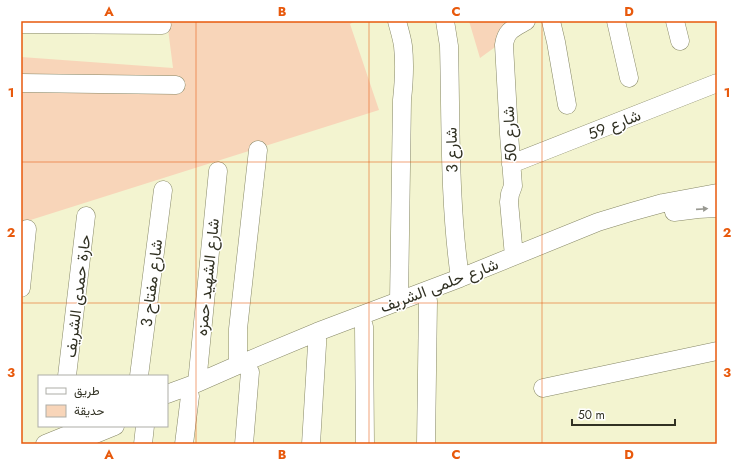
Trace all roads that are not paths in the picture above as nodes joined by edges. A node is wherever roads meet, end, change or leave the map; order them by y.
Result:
1 (397, 21) edge
2 (445, 21) edge
3 (526, 21) edge
4 (551, 21) edge
5 (616, 21) edge
6 (675, 21) edge
7 (21, 24) edge
8 (162, 25) dead end
9 (680, 41) dead end
10 (629, 78) dead end
11 (21, 83) edge
12 (717, 83) edge
13 (176, 85) dead end
14 (567, 105) dead end
15 (258, 150) dead end
16 (511, 164) junction
17 (218, 171) dead end
18 (163, 190) dead end
19 (717, 193) edge
20 (717, 208) edge
21 (86, 216) dead end
22 (28, 229) dead end
23 (514, 256) junction
24 (460, 278) junction
25 (21, 288) edge
26 (399, 301) junction
27 (428, 301) junction
28 (364, 326) junction
29 (317, 339) junction
30 (717, 351) edge
31 (244, 368) junction
32 (67, 375) edge
33 (139, 375) edge
34 (543, 388) dead end
35 (193, 390) junction
36 (168, 394) edge
37 (168, 405) edge
38 (112, 427) edge
39 (145, 427) edge
40 (88, 435) edge
41 (59, 438) edge
42 (142, 444) edge
43 (184, 444) edge
44 (244, 444) edge
45 (311, 444) edge
46 (365, 444) edge
47 (426, 444) edge

1 - 26 street
2 - 24 street, شارع 3
3 - 16 street, شارع 50
4 - 14 street
5 - 10 street
6 - 9 street
7 - 8 street
11 - 13 street
12 - 16 street, شارع 59
15 - 31 street
16 - 23 street, شارع 50
17 - 35 street, شارع الشهيد حمزه
18 - 33 street, شارع مفتاح 3
19 - 23 street, شارع حلمى الشريف
27 -> 20 street, شارع حلمى الشريف
21 - 32 street, حارة حمدى الشريف
22 - 25 street
23 - 24 street, شارع حلمى الشريف
24 - 26 street, شارع حلمى الشريف
26 - 29 street, شارع حلمى الشريف
27 - 28 street, شارع حلمى الشريف
27 - 47 street
28 - 29 street, شارع حلمى الشريف
28 - 46 street
29 - 31 street, شارع حلمى الشريف
29 - 45 street
30 - 34 street
31 - 35 street, شارع حلمى الشريف
31 - 44 street
35 - 36 street, شارع حلمى الشريف
35 - 37 street, شارع حلمى الشريف
35 - 43 street, شارع الشهيد حمزه
38 - 40 street
39 - 42 street
40 - 41 street

